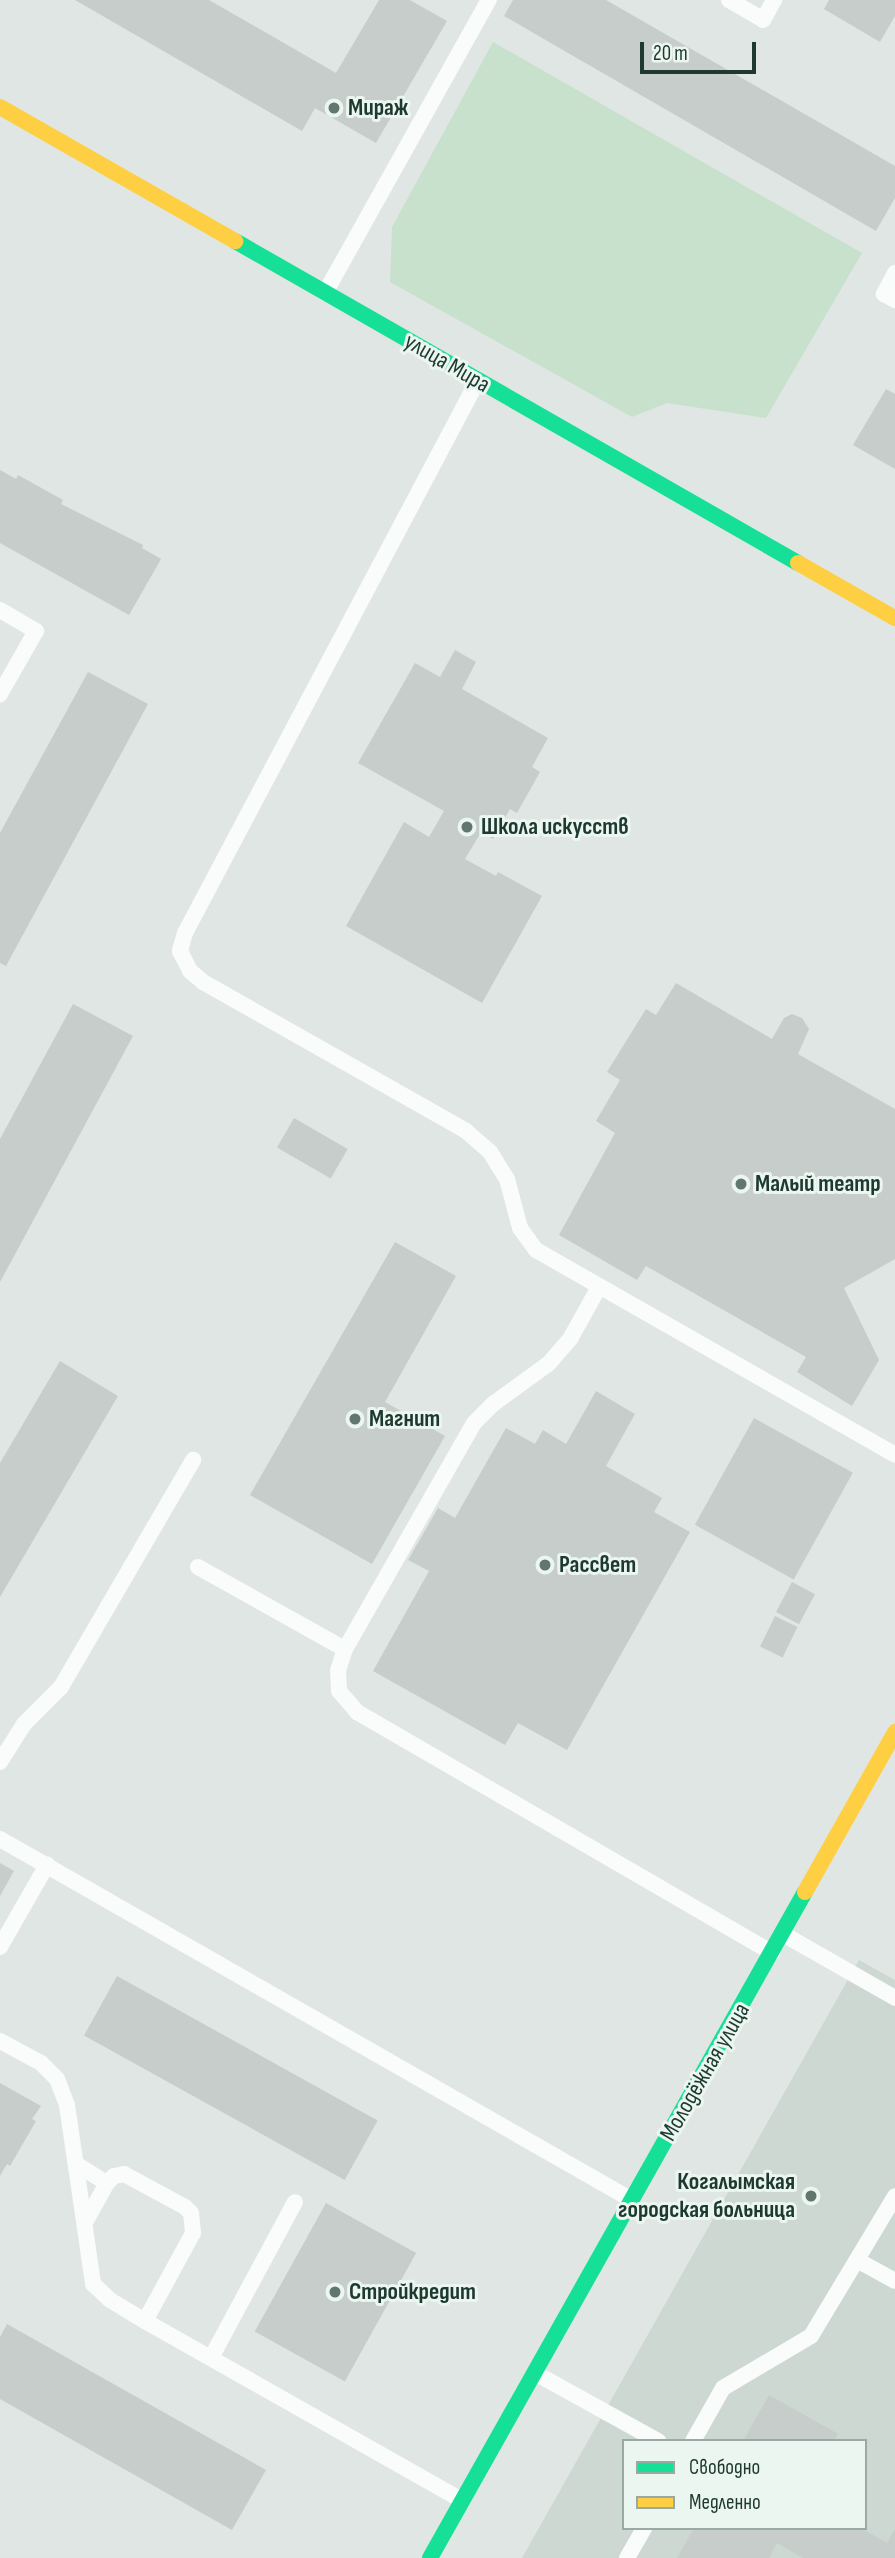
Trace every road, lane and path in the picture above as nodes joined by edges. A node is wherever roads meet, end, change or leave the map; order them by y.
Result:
1 (489, 0) edge
2 (729, 0) edge
3 (774, 0) edge
4 (0, 107) edge
5 (895, 273) edge
6 (325, 293) junction
7 (895, 300) edge
8 (478, 380) junction
9 (0, 610) edge
10 (895, 618) edge
11 (0, 694) edge
12 (599, 1287) junction
13 (895, 1455) edge
14 (194, 1460) dead end
15 (198, 1567) dead end
16 (345, 1648) junction
17 (895, 1732) edge
18 (0, 1762) edge
19 (0, 1839) edge
20 (47, 1865) junction
21 (783, 1934) junction
22 (0, 1947) edge
23 (772, 1953) junction
24 (895, 1998) edge
25 (0, 2041) edge
26 (76, 2164) junction
27 (107, 2183) junction
28 (895, 2196) edge
29 (632, 2200) junction
30 (295, 2202) dead end
31 (86, 2221) junction
32 (857, 2260) junction
33 (895, 2281) edge
34 (145, 2321) junction
35 (211, 2358) junction
36 (535, 2372) junction
37 (654, 2439) edge
38 (694, 2439) edge
39 (462, 2500) junction
40 (643, 2530) edge
41 (430, 2558) edge
42 (627, 2558) edge

1 - 6 lane
2 - 3 lane
4 - 6 street, улица Мира
5 - 7 lane
6 - 8 street, улица Мира
8 - 10 street, улица Мира
8 - 12 lane
9 - 11 lane
12 - 13 lane
12 - 16 lane
14 - 18 lane
15 - 16 lane
16 - 23 lane
17 - 21 street, Молодёжная улица
19 - 20 lane
20 - 22 lane
20 - 29 lane
21 - 23 street, Молодёжная улица
21 - 24 lane
23 - 29 street, Молодёжная улица
25 - 26 lane
26 - 27 lane
26 - 31 lane
27 - 31 lane
27 - 34 lane
28 - 32 lane
29 - 36 street, Молодёжная улица
30 - 35 lane
31 - 34 lane
32 - 33 lane
32 - 38 lane
34 - 35 lane
35 - 39 lane
36 - 37 lane
36 - 39 street, Молодёжная улица
39 - 41 street, Молодёжная улица
40 - 42 lane

